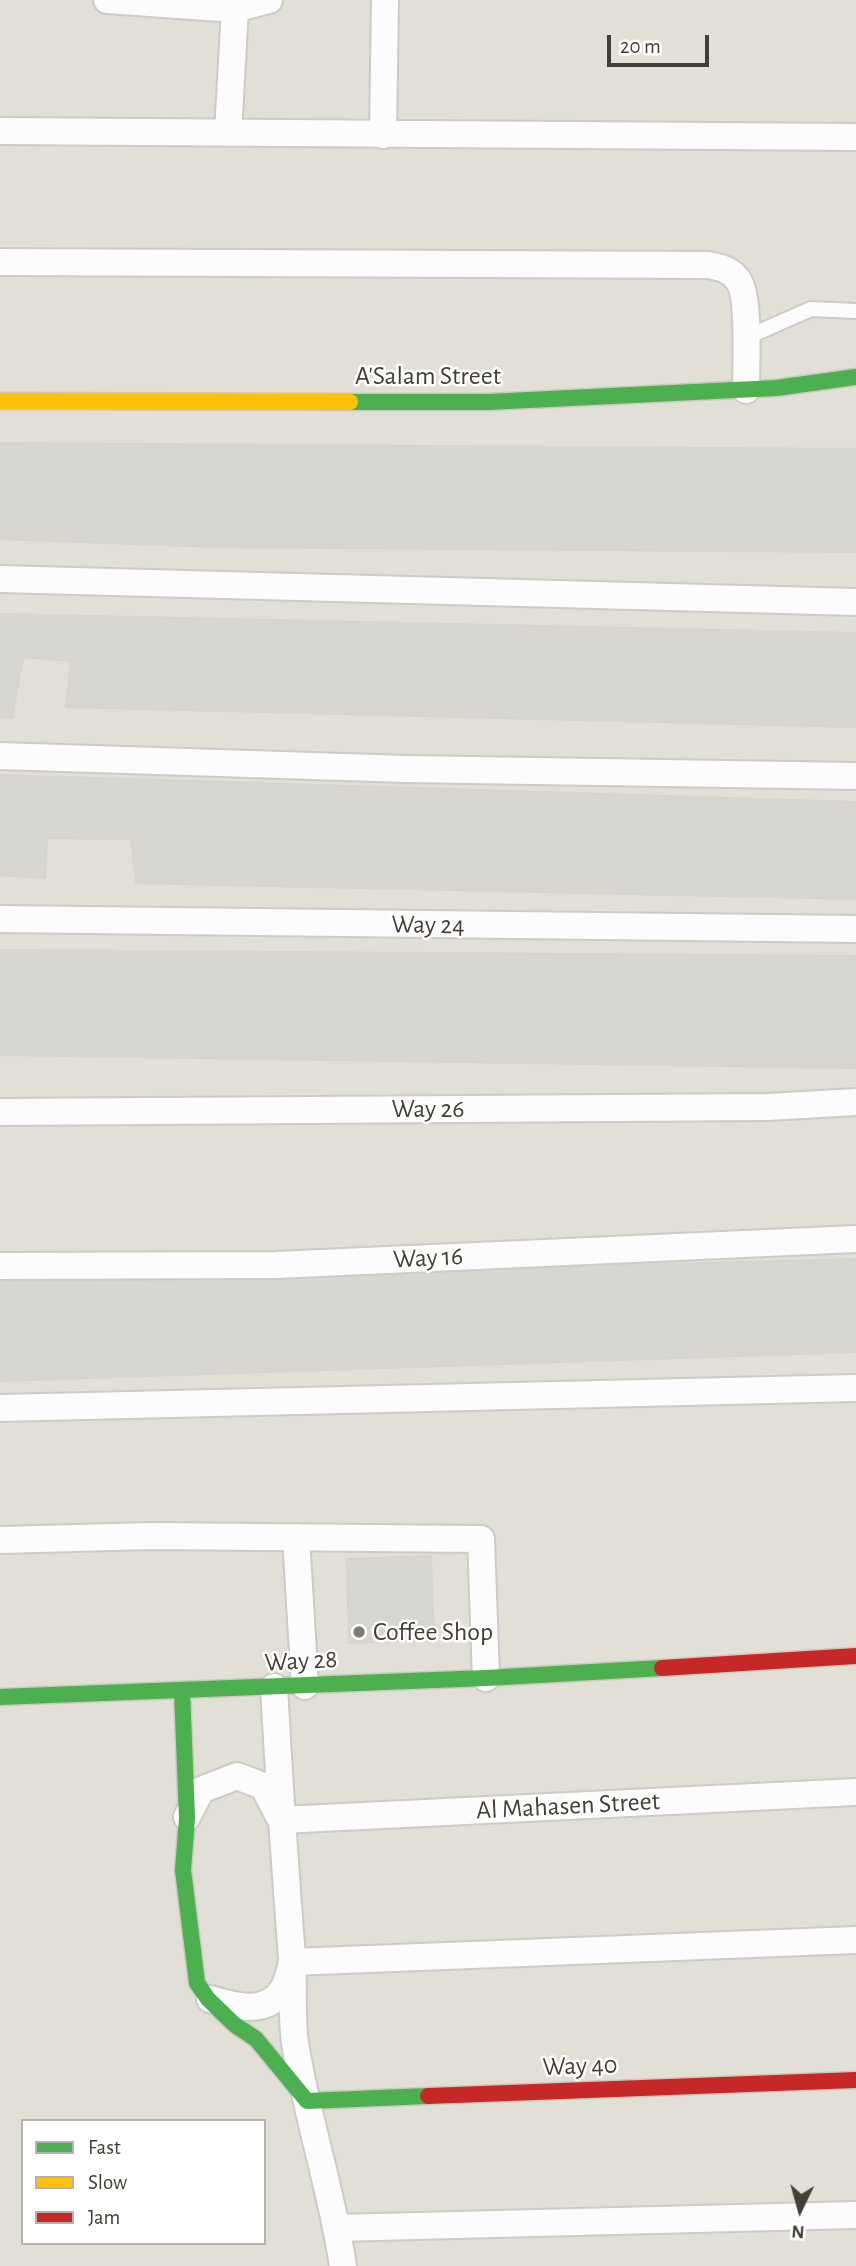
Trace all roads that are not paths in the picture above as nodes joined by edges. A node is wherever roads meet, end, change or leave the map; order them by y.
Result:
1 (107, 0) edge
2 (269, 0) edge
3 (385, 0) edge
4 (234, 9) junction
5 (0, 131) edge
6 (228, 133) junction
7 (383, 135) junction
8 (856, 137) edge
9 (0, 262) edge
10 (856, 311) edge
11 (746, 338) junction
12 (856, 377) edge
13 (746, 390) junction
14 (0, 401) edge
15 (0, 579) edge
16 (856, 602) edge
17 (0, 756) edge
18 (856, 776) edge
19 (0, 919) edge
20 (856, 929) edge
21 (856, 1102) edge
22 (0, 1112) edge
23 (856, 1239) edge
24 (0, 1266) edge
25 (856, 1388) edge
26 (0, 1408) edge
27 (296, 1537) junction
28 (0, 1540) edge
29 (856, 1656) edge
30 (486, 1678) junction
31 (305, 1686) junction
32 (274, 1687) junction
33 (182, 1691) junction
34 (0, 1697) edge
35 (856, 1793) edge
36 (187, 1818) junction
37 (281, 1820) junction
38 (856, 1940) edge
39 (292, 1962) junction
40 (208, 1999) junction
41 (856, 2080) edge
42 (307, 2101) junction
43 (856, 2215) edge
44 (337, 2228) junction
45 (343, 2266) edge

1 - 4 street
2 - 4 street
3 - 7 street
4 - 6 street
5 - 6 street
6 - 7 street
7 - 8 street
9 - 11 street
10 - 11 lane
11 - 13 street
12 - 13 street, A'Salam Street
13 - 14 street, A'Salam Street
15 - 16 street
17 - 18 street
19 - 20 street, Way 24
21 - 22 street, Way 26
23 - 24 street, Way 16
25 - 26 street
27 - 28 street
27 - 30 street
27 - 31 street
29 - 30 street, Way 28
30 - 31 street, Way 28
31 - 32 street, Way 28
32 - 33 street, Way 28
32 - 37 street
33 - 34 street, Way 28
33 - 36 street
35 - 37 street, Al Mahasen Street
36 - 37 street
36 - 40 street
37 - 39 street
38 - 39 street
39 - 40 street
39 - 42 street
40 - 42 street
41 - 42 street, Way 40
42 - 44 street
43 - 44 street
44 - 45 street

